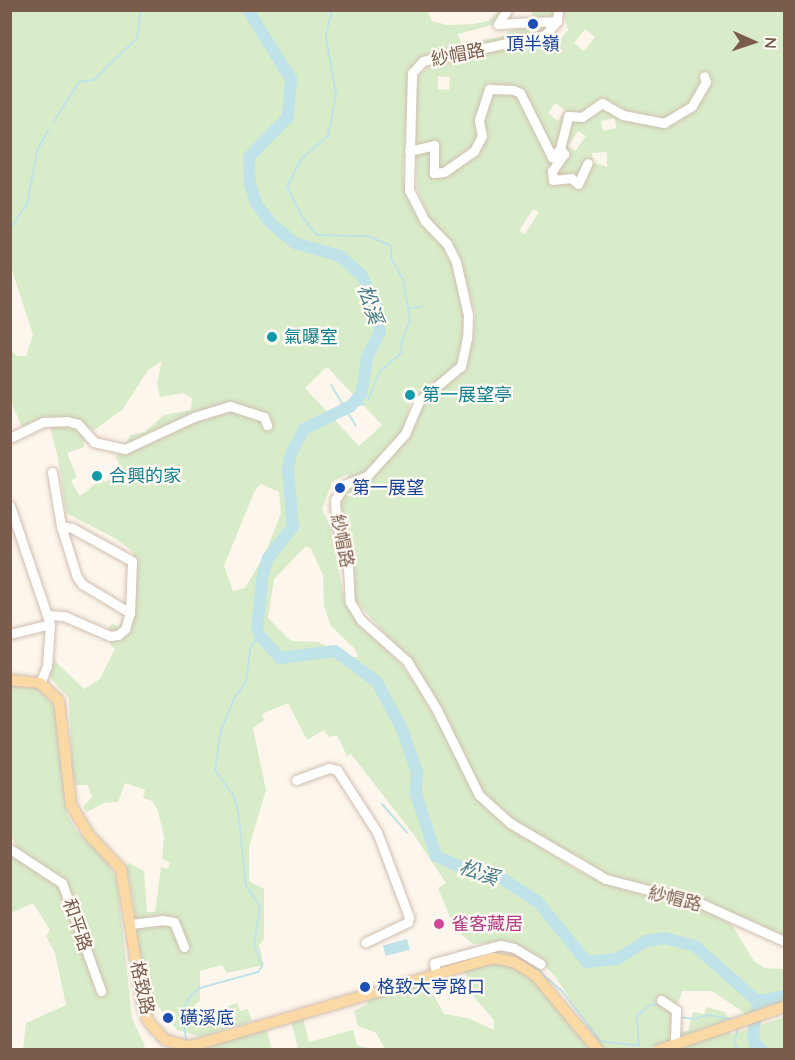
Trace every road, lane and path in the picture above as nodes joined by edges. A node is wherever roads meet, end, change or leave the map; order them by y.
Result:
1 (507, 10) edge
2 (558, 10) edge
3 (557, 21) junction
4 (704, 75) dead end
5 (560, 149) junction
6 (409, 151) junction
7 (588, 163) dead end
8 (267, 425) dead end
9 (10, 438) edge
10 (52, 472) dead end
11 (10, 506) edge
12 (61, 526) junction
13 (130, 613) junction
14 (49, 620) junction
15 (10, 634) edge
16 (10, 680) edge
17 (40, 683) junction
18 (296, 780) dead end
19 (10, 849) edge
20 (130, 924) junction
21 (784, 941) edge
22 (366, 942) dead end
23 (184, 947) dead end
24 (458, 961) junction
25 (541, 964) dead end
26 (100, 991) dead end
27 (661, 1000) dead end
28 (782, 1008) edge
29 (675, 1045) junction
30 (598, 1050) edge
31 (659, 1050) edge

1 - 3 street
2 - 3 street
3 - 6 street, 紗帽路
4 - 5 street
5 - 6 street
5 - 7 street
6 - 21 street, 紗帽路
8 - 9 street
10 - 12 street
11 - 14 street
12 - 13 street
12 - 13 street
13 - 14 street
14 - 15 street
14 - 17 street
16 - 17 main road
17 - 20 main road, 格致路
18 - 22 street
19 - 26 street, 和平路
20 - 23 street
20 - 24 main road, 格致路
24 - 25 street
24 - 30 main road, 格致路
27 - 29 street
28 - 29 main road
29 - 31 main road

